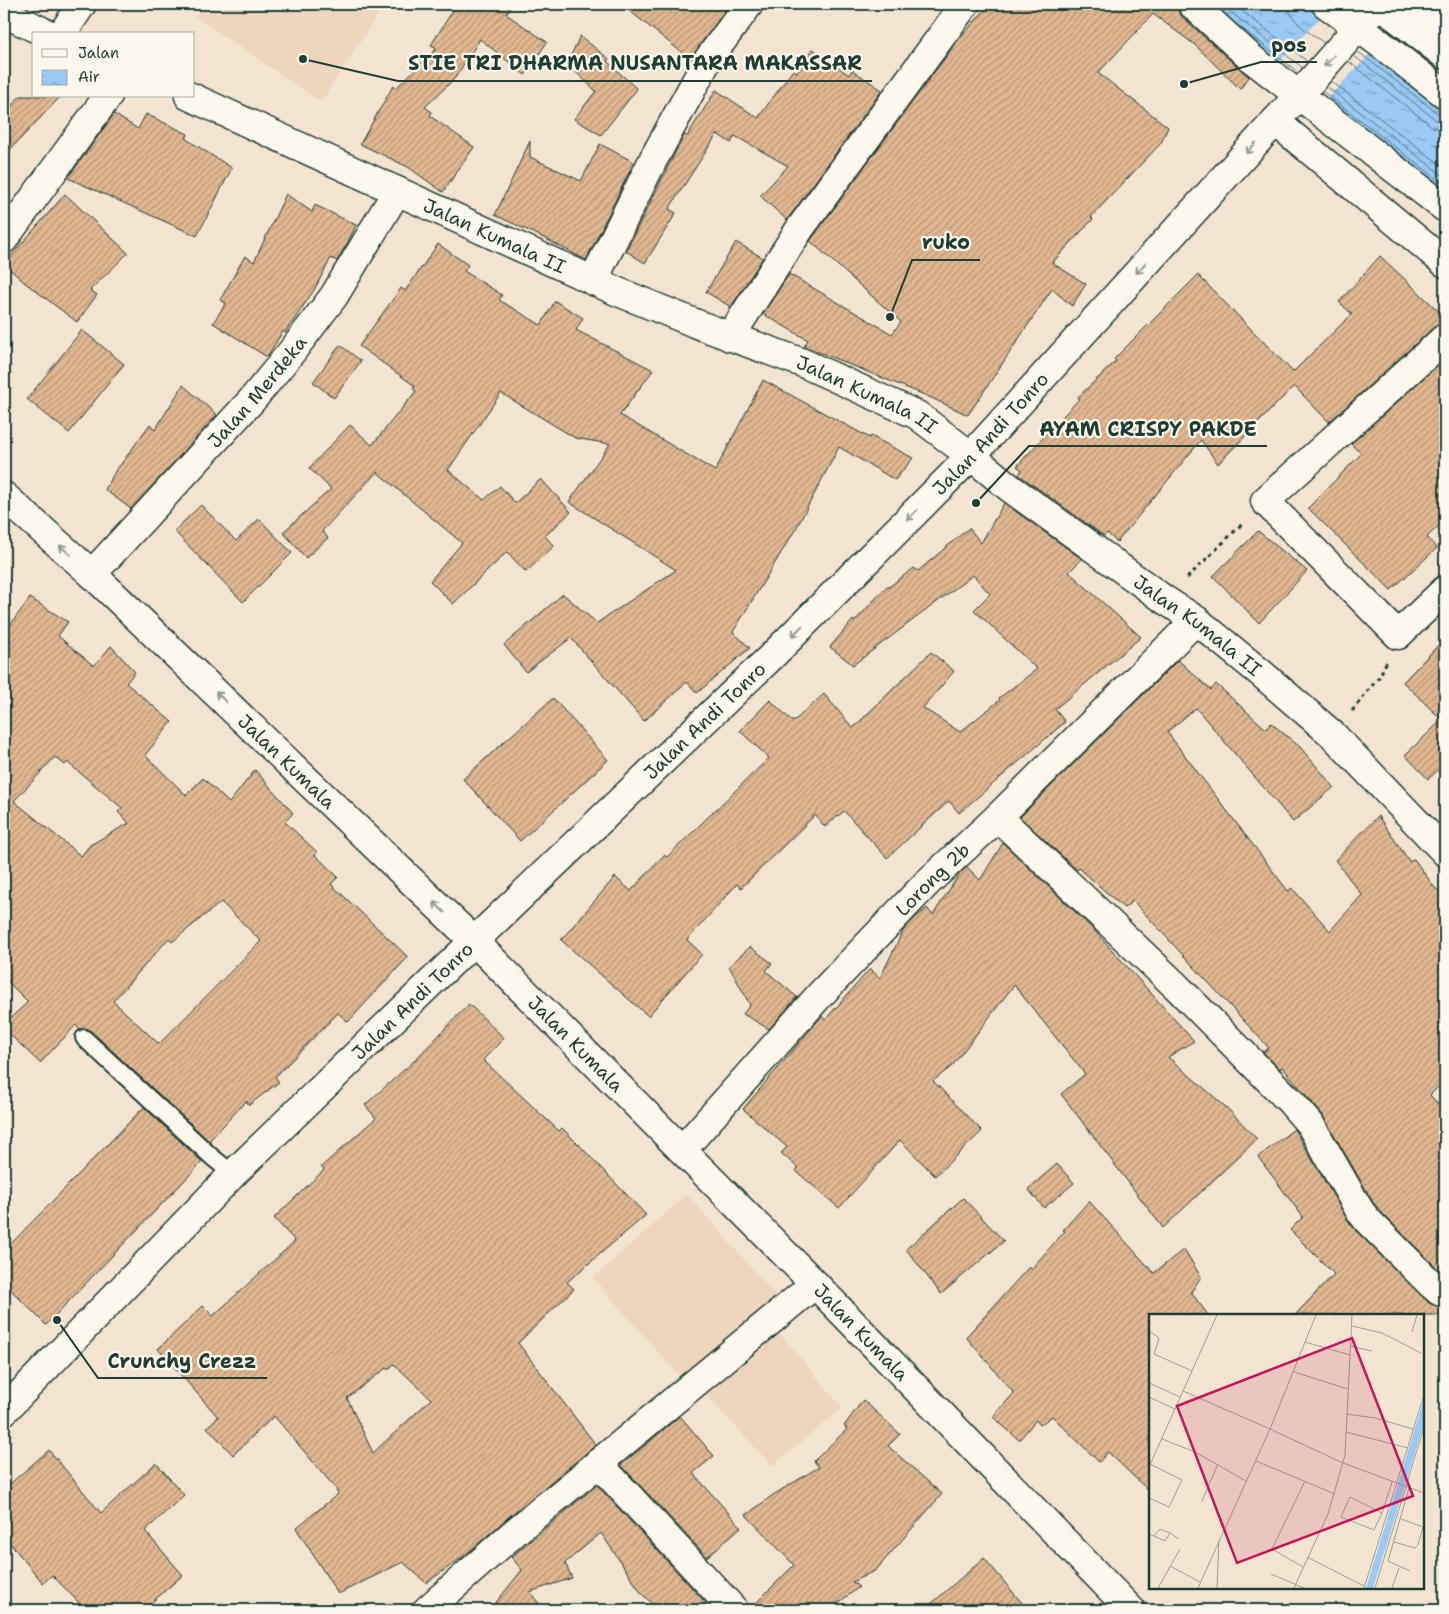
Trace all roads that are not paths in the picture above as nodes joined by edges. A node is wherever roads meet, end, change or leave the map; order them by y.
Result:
1 (82, 4) edge
2 (749, 4) edge
3 (965, 4) edge
4 (1192, 4) edge
5 (1326, 4) edge
6 (1379, 4) edge
7 (1416, 4) edge
8 (4, 13) edge
9 (1445, 27) edge
10 (44, 32) edge
11 (63, 32) edge
12 (1354, 32) junction
13 (1445, 55) edge
14 (1303, 90) junction
15 (1445, 94) edge
16 (107, 98) edge
17 (193, 98) edge
18 (1275, 121) junction
19 (397, 191) junction
20 (1445, 208) edge
21 (4, 239) edge
22 (1445, 263) edge
23 (593, 281) junction
24 (730, 336) junction
25 (1445, 338) edge
26 (971, 456) junction
27 (4, 496) edge
28 (92, 574) junction
29 (1445, 590) edge
30 (1196, 620) junction
31 (998, 816) junction
32 (1445, 852) edge
33 (474, 940) junction
34 (84, 1038) dead end
35 (682, 1150) junction
36 (233, 1174) junction
37 (815, 1284) junction
38 (1445, 1288) edge
39 (4, 1411) edge
40 (598, 1464) junction
41 (427, 1610) edge
42 (734, 1610) edge
43 (1131, 1610) edge

1 - 11 street
2 - 23 street
3 - 24 street
4 - 14 street
5 - 12 street
6 - 12 street, Jalan Andi Tonro
6 - 13 street
7 - 9 street
8 - 10 street
12 -> 14 street, Jalan Andi Tonro
12 - 15 street
14 - 18 street, Jalan Andi Tonro
14 - 20 street
16 - 21 street
17 - 19 street, Jalan Kumala II
18 - 22 street
18 -> 26 street, Jalan Andi Tonro
19 - 23 street, Jalan Kumala II
19 - 28 street, Jalan Merdeka
23 - 24 street, Jalan Kumala II
24 - 26 street, Jalan Kumala II
25 - 29 street
26 - 30 street, Jalan Kumala II
26 -> 33 street, Jalan Andi Tonro
28 -> 27 street, Jalan Kumala
33 -> 28 street, Jalan Kumala
30 - 31 street, Lorong 2b
30 - 32 street, Jalan Kumala II
31 - 35 street, Lorong 2b
31 - 38 street
33 - 35 street, Jalan Kumala
33 - 36 street, Jalan Andi Tonro
34 - 36 lane
35 - 37 street, Jalan Kumala
36 - 39 street, Jalan Andi Tonro
37 - 40 street
37 - 43 street, Jalan Kumala
40 - 41 street
40 - 42 street

